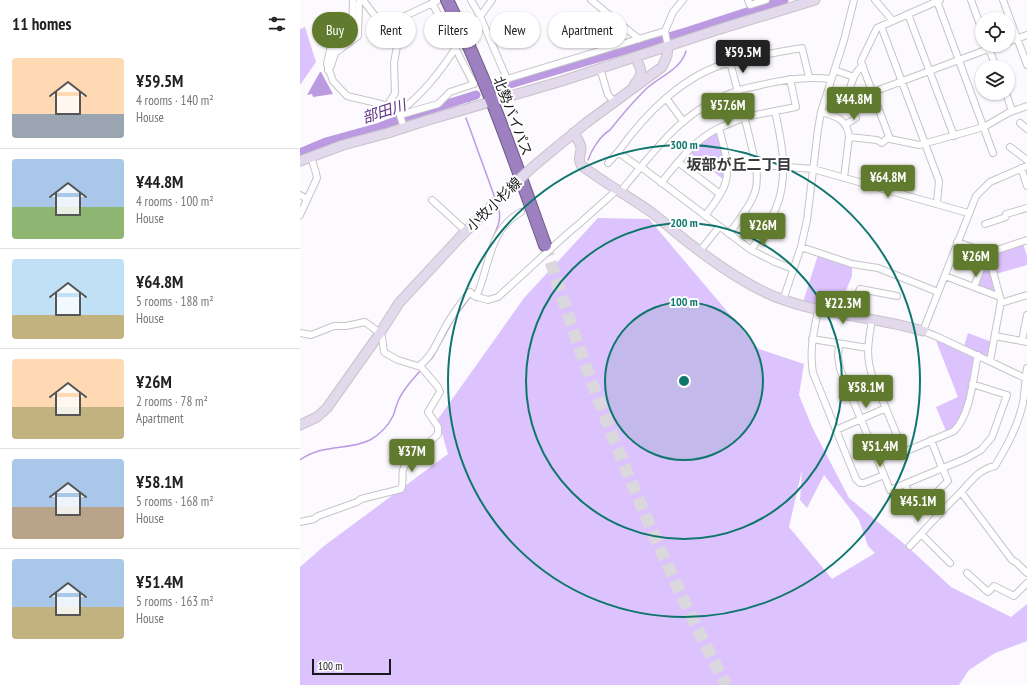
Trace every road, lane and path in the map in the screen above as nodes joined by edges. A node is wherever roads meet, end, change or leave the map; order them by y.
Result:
1 (352, 0) edge
2 (360, 0) edge
3 (363, 0) edge
4 (471, 0) edge
5 (492, 0) edge
6 (591, 0) edge
7 (683, 0) edge
8 (748, 0) edge
9 (766, 0) edge
10 (815, 0) edge
11 (854, 0) edge
12 (874, 0) edge
13 (938, 0) edge
14 (971, 0) edge
15 (1003, 0) edge
16 (439, 1) edge
17 (372, 12) edge
18 (414, 12) edge
19 (442, 12) edge
20 (478, 12) edge
21 (975, 12) edge
22 (482, 13) edge
23 (908, 14) junction
24 (482, 21) edge
25 (893, 21) junction
26 (881, 26) junction
27 (1027, 35) edge
28 (666, 38) junction
29 (1017, 38) junction
30 (639, 39) junction
31 (397, 48) edge
32 (455, 48) edge
33 (457, 48) edge
34 (977, 52) edge
35 (636, 57) junction
36 (959, 60) junction
37 (730, 62) junction
38 (1027, 65) edge
39 (863, 66) junction
40 (600, 68) junction
41 (328, 70) junction
42 (834, 70) junction
43 (930, 71) junction
44 (809, 77) junction
45 (854, 77) junction
46 (790, 79) junction
47 (831, 79) junction
48 (902, 81) junction
49 (738, 90) junction
50 (849, 91) dead end
51 (873, 92) junction
52 (625, 95) junction
53 (666, 98) junction
54 (1008, 100) edge
55 (493, 102) junction
56 (615, 102) junction
57 (387, 106) junction
58 (1027, 106) edge
59 (775, 111) junction
60 (1012, 111) junction
61 (821, 112) junction
62 (854, 113) dead end
63 (399, 114) junction
64 (745, 118) junction
65 (683, 121) junction
66 (1020, 123) dead end
67 (845, 125) junction
68 (403, 126) junction
69 (984, 127) junction
70 (719, 128) junction
71 (1027, 129) edge
72 (574, 133) junction
73 (954, 136) junction
74 (849, 137) junction
75 (889, 137) junction
76 (925, 143) junction
77 (1010, 147) dead end
78 (618, 152) junction
79 (993, 153) dead end
80 (311, 156) junction
81 (1027, 160) edge
82 (300, 161) edge
83 (678, 162) junction
84 (726, 162) junction
85 (608, 163) dead end
86 (755, 164) junction
87 (783, 167) junction
88 (1024, 167) edge
89 (640, 168) junction
90 (813, 169) junction
91 (844, 178) junction
92 (662, 183) junction
93 (1027, 186) edge
94 (620, 190) junction
95 (720, 194) junction
96 (300, 195) edge
97 (307, 200) junction
98 (432, 200) dead end
99 (937, 204) junction
100 (1027, 208) edge
101 (521, 212) dead end
102 (968, 213) junction
103 (300, 214) edge
104 (705, 216) junction
105 (985, 224) dead end
106 (719, 227) junction
107 (466, 231) junction
108 (729, 234) junction
109 (1027, 240) edge
110 (958, 242) junction
111 (545, 245) tunnel mouth
112 (801, 247) junction
113 (751, 250) junction
114 (700, 251) junction
115 (987, 253) junction
116 (794, 268) junction
117 (945, 276) junction
118 (974, 287) junction
119 (938, 292) junction
120 (473, 295) junction
121 (898, 296) dead end
122 (1027, 296) edge
123 (782, 300) junction
124 (1001, 300) junction
125 (818, 310) junction
126 (848, 315) junction
127 (1027, 315) edge
128 (872, 319) junction
129 (923, 331) junction
130 (300, 333) edge
131 (380, 333) junction
132 (995, 336) junction
133 (812, 339) junction
134 (1024, 341) edge
135 (839, 344) junction
136 (868, 348) junction
137 (978, 355) junction
138 (990, 361) junction
139 (421, 368) junction
140 (1027, 368) edge
141 (1026, 379) edge
142 (972, 384) junction
143 (886, 408) junction
144 (860, 419) junction
145 (300, 425) edge
146 (836, 430) junction
147 (931, 440) junction
148 (942, 468) junction
149 (884, 475) junction
150 (905, 484) junction
151 (961, 492) junction
152 (300, 522) edge
153 (921, 534) junction
154 (910, 546) dead end
155 (950, 563) dead end
156 (967, 573) dead end
157 (1027, 573) edge
158 (1027, 583) edge

1 - 41 street
2 - 41 street
3 - 17 street
4 - 20 street
5 - 22 street
6 - 30 street
7 - 28 street
8 - 9 street
10 - 28 street
11 - 42 street
12 - 25 street
13 - 23 street
13 - 36 street
14 - 21 street
15 - 29 street
16 - 18 street
16 - 19 street
16 - 55 highway, 北勢バイパス
23 - 25 street
23 - 43 street
24 - 30 street
25 - 26 street
26 - 39 street
26 - 48 street
27 - 29 street
28 - 30 street
28 - 35 street
28 - 52 street, 小牧小杉線
29 - 38 street
31 - 57 street
32 - 63 street
33 - 63 street
34 - 36 street
35 - 40 street
35 - 52 street
36 - 43 street
36 - 69 street
37 - 44 street
37 - 49 street
37 - 53 street
39 - 45 street
39 - 51 street
40 - 55 street
40 - 56 street
41 - 57 street
42 - 45 street
42 - 47 street
43 - 48 street
43 - 73 street
44 - 46 street
44 - 47 street
45 - 50 street
46 - 49 street
46 - 59 street
47 - 61 street
48 - 51 street
48 - 76 street
49 - 64 street
49 - 65 street
51 - 75 street
52 - 56 street, 小牧小杉線
53 - 65 street
53 - 78 street
54 - 60 street
55 - 68 street
55 - 111 highway, 北勢バイパス
56 - 72 street, 小牧小杉線
57 - 63 street
58 - 60 street
59 - 64 street
59 - 87 street
60 - 69 street
61 - 67 street
61 - 90 street
62 - 67 street
63 - 68 street
64 - 70 street
64 - 86 street
65 - 89 street
66 - 71 street
67 - 74 street
68 - 80 street
69 - 73 street
69 - 79 street
70 - 83 street
70 - 84 street
72 - 94 street
72 - 107 street, 小牧小杉線, bridge
73 - 76 street
74 - 75 street
74 - 91 street
75 - 76 street
76 - 99 street
77 - 81 street
78 - 85 street
78 - 89 street
80 - 82 street
80 - 97 street
83 - 92 street
83 - 95 street
84 - 86 street
84 - 95 street
86 - 87 street
86 - 108 street
87 - 90 street
87 - 113 street
88 - 93 street
88 - 102 street
89 - 92 street
89 - 94 street
90 - 91 street
90 - 112 street
91 - 99 street
92 - 104 street
94 - 114 street
94 - 120 street
95 - 104 street
96 - 97 street
97 - 103 street
98 - 107 street
99 - 102 street
100 - 105 street
101 - 120 street
102 - 110 street
104 - 106 street
106 - 108 street
106 - 114 street
107 - 131 street, 小牧小杉線
108 - 113 street
109 - 115 street
110 - 115 street
110 - 117 street
112 - 116 street
112 - 119 street
113 - 116 street
114 - 123 street
115 - 118 street
115 - 124 street
116 - 123 street
117 - 118 street
117 - 119 street
118 - 124 street
119 - 129 street
120 - 139 street
121 - 126 street
122 - 124 street
123 - 125 street
124 - 132 street
125 - 126 street
125 - 133 street
126 - 128 street
127 - 134 street
128 - 129 street
128 - 136 street
129 - 137 street
130 - 131 street
131 - 139 street
131 - 145 street, 小牧小杉線
132 - 134 street
132 - 138 street
133 - 135 street
133 - 146 street
135 - 136 street
135 - 144 street
136 - 143 street
137 - 138 street
137 - 142 street
138 - 141 street
139 - 152 street
140 - 141 street
141 - 151 street
142 - 147 street
142 - 148 street
143 - 144 street
143 - 147 street
144 - 146 street
144 - 149 street
146 - 149 street
147 - 148 street
148 - 150 street
148 - 150 street
149 - 150 street
151 - 153 street
151 - 157 street
153 - 154 street
153 - 155 street
156 - 158 street

